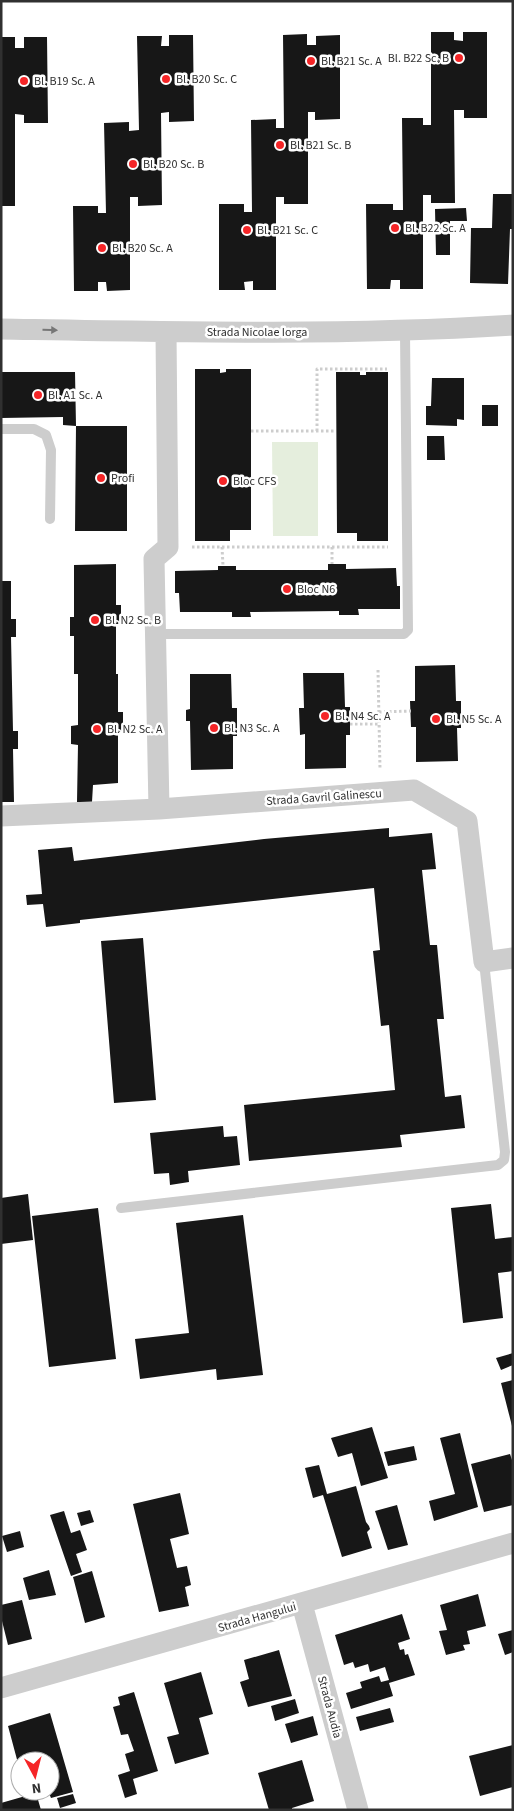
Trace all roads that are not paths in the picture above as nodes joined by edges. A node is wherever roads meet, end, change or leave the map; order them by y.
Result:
1 (513, 325) edge
2 (1, 328) edge
3 (166, 332) junction
4 (405, 332) junction
5 (1, 429) edge
6 (50, 519) dead end
7 (156, 634) junction
8 (159, 809) junction
9 (1, 816) edge
10 (513, 958) edge
11 (484, 962) junction
12 (121, 1208) dead end
13 (513, 1543) edge
14 (302, 1604) junction
15 (1, 1688) edge
16 (358, 1810) edge

1 - 4 street, Strada Nicolae Iorga
2 -> 3 street, Strada Nicolae Iorga
3 - 4 street, Strada Nicolae Iorga
3 - 7 street
4 - 7 lane
5 - 6 lane
7 - 8 street
8 - 9 street, Strada Gavril Galinescu
8 - 11 street, Strada Gavril Galinescu
10 - 11 street
11 - 12 lane
13 - 14 street, Strada Hangului
14 - 15 street, Strada Hangului
14 - 16 street, Strada Audia

